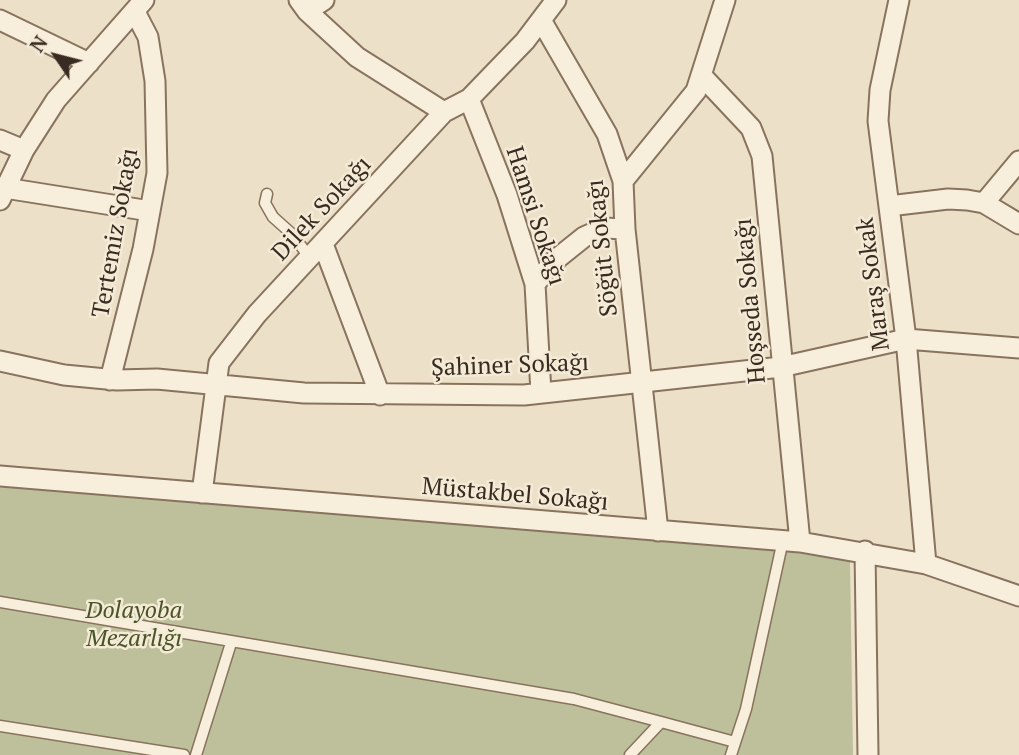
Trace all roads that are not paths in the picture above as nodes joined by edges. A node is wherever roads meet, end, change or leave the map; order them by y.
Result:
1 (324, 0) edge
2 (556, 0) edge
3 (725, 0) edge
4 (899, 0) edge
5 (140, 6) edge
6 (303, 6) edge
7 (0, 20) edge
8 (541, 20) junction
9 (89, 63) junction
10 (703, 77) junction
11 (469, 99) junction
12 (444, 112) junction
13 (0, 140) edge
14 (24, 150) junction
15 (1019, 161) edge
16 (623, 181) junction
17 (3, 194) edge
18 (267, 194) dead end
19 (984, 203) junction
20 (889, 206) junction
21 (150, 212) junction
22 (1019, 224) edge
23 (625, 229) junction
24 (316, 251) junction
25 (535, 284) junction
26 (906, 339) junction
27 (1019, 348) edge
28 (0, 361) edge
29 (781, 367) junction
30 (110, 380) junction
31 (643, 382) junction
32 (216, 386) junction
33 (541, 393) junction
34 (380, 394) junction
35 (0, 476) edge
36 (202, 493) junction
37 (658, 531) junction
38 (792, 541) junction
39 (865, 551) junction
40 (926, 564) junction
41 (1019, 596) edge
42 (0, 602) edge
43 (231, 643) junction
44 (661, 722) junction
45 (0, 726) edge
46 (735, 743) junction
47 (184, 755) edge
48 (196, 755) edge
49 (630, 755) edge
50 (731, 755) edge
51 (868, 755) edge

1 - 6 street
2 - 8 street, Dilek Sokağı
3 - 10 street
4 - 20 street, Maraş Sokak
5 - 9 street
5 - 21 street, Tertemiz Sokağı
6 - 12 street
7 - 9 street
8 - 11 street, Dilek Sokağı
8 - 16 street, Söğüt Sokağı
9 - 14 street
10 - 16 street
10 - 29 street, Hoşseda Sokağı
11 - 12 street, Dilek Sokağı
11 - 25 street, Hamsi Sokağı
12 - 24 street, Dilek Sokağı
13 - 14 street
14 - 17 street
15 - 19 street
16 - 23 street, Söğüt Sokağı
17 - 21 street
18 - 24 lane
19 - 20 street
19 - 22 street
20 - 26 street, Maraş Sokak
21 - 30 street, Tertemiz Sokağı
23 - 25 street
23 - 31 street, Söğüt Sokağı
24 - 32 street, Dilek Sokağı
24 - 34 street
25 - 33 street, Hamsi Sokağı
26 - 27 street, Şahiner Sokağı
26 - 29 street, Şahiner Sokağı
26 - 40 street, Maraş Sokak
28 - 30 street, Şahiner Sokağı
29 - 31 street, Şahiner Sokağı
29 - 38 street, Hoşseda Sokağı
30 - 32 street, Şahiner Sokağı
31 - 33 street, Şahiner Sokağı
31 - 37 street, Söğüt Sokağı
32 - 34 street, Şahiner Sokağı
32 - 36 street, Dilek Sokağı
33 - 34 street, Şahiner Sokağı
35 - 36 street, Müstakbel Sokağı
36 - 37 street, Müstakbel Sokağı
37 - 38 street, Müstakbel Sokağı
38 - 39 street, Müstakbel Sokağı
38 - 46 lane
39 - 40 street, Müstakbel Sokağı
39 - 51 street
40 - 41 street, Müstakbel Sokağı
42 - 43 lane
43 - 44 lane
43 - 48 lane
44 - 46 lane
44 - 49 lane
45 - 47 lane
46 - 50 lane

